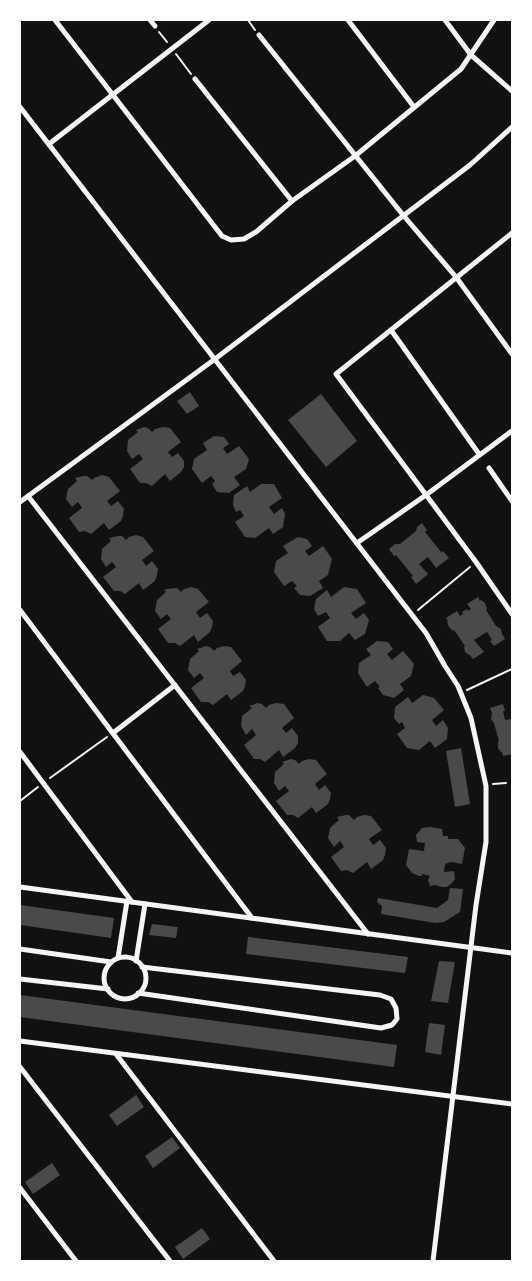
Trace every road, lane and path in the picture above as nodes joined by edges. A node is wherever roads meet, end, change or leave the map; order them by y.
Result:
1 (55, 20) edge
2 (150, 20) edge
3 (209, 20) edge
4 (248, 20) edge
5 (348, 20) edge
6 (445, 20) edge
7 (494, 20) edge
8 (155, 26) joint
9 (259, 35) joint
10 (172, 49) junction
11 (471, 55) junction
12 (195, 79) joint
13 (512, 92) edge
14 (112, 95) junction
15 (20, 107) edge
16 (414, 107) junction
17 (512, 127) edge
18 (49, 144) junction
19 (355, 156) junction
20 (292, 201) junction
21 (403, 216) junction
22 (512, 233) edge
23 (456, 278) junction
24 (391, 330) junction
25 (512, 354) edge
26 (215, 359) junction
27 (512, 430) edge
28 (479, 454) junction
29 (489, 468) dead end
30 (426, 494) junction
31 (28, 496) junction
32 (512, 500) edge
33 (20, 502) edge
34 (357, 544) junction
35 (476, 562) junction
36 (20, 610) edge
37 (512, 614) edge
38 (412, 615) junction
39 (512, 669) edge
40 (175, 685) junction
41 (461, 692) junction
42 (113, 733) junction
43 (20, 752) edge
44 (43, 783) junction
45 (506, 783) dead end
46 (486, 786) junction
47 (20, 800) edge
48 (20, 887) edge
49 (130, 902) junction
50 (145, 904) junction
51 (252, 918) junction
52 (368, 934) junction
53 (470, 948) junction
54 (20, 949) edge
55 (512, 953) edge
56 (118, 958) junction
57 (136, 960) junction
58 (111, 962) junction
59 (142, 967) junction
60 (20, 980) edge
61 (108, 989) junction
62 (138, 994) junction
63 (20, 1041) edge
64 (116, 1054) junction
65 (20, 1067) edge
66 (453, 1097) junction
67 (512, 1104) edge
68 (20, 1188) edge
69 (76, 1261) edge
70 (170, 1261) edge
71 (274, 1261) edge
72 (433, 1261) edge

1 - 14 street
2 - 8 street
3 - 10 street
4 - 9 path
5 - 16 street
6 - 11 street
7 - 11 street
8 - 10 path
9 - 19 street
10 - 12 path
10 - 14 street
11 - 13 street
11 - 16 street
12 - 20 street
14 - 18 street
14 - 20 street
15 - 18 street
16 - 19 street
17 - 21 street
18 - 26 street
19 - 20 street
19 - 21 street
21 - 23 street
21 - 26 street
22 - 23 street
23 - 24 street
23 - 25 street
24 - 28 street
24 - 30 street
26 - 31 street
26 - 34 street
27 - 28 street
28 - 30 street
29 - 32 street
30 - 34 street
30 - 35 street
31 - 33 street
31 - 40 street
34 - 38 street
35 - 37 street
35 - 38 path
36 - 42 street
38 - 41 street
39 - 41 path
40 - 42 street
40 - 52 street
41 - 46 street
42 - 44 path
42 - 51 street
43 - 44 street
44 - 47 path
44 - 49 street
45 - 46 path
46 - 53 street
48 - 49 street
49 - 50 street
49 - 56 street
50 - 51 street
50 - 57 street
51 - 52 street
52 - 53 street
53 - 55 street
53 - 66 street
54 - 58 street
56 - 57 street
56 - 58 street
57 - 59 street
58 - 61 street
59 - 62 street
59 - 62 street
60 - 61 street
61 - 62 street
63 - 64 street
64 - 66 street
64 - 71 street
65 - 70 street
66 - 67 street
66 - 72 street
68 - 69 street

